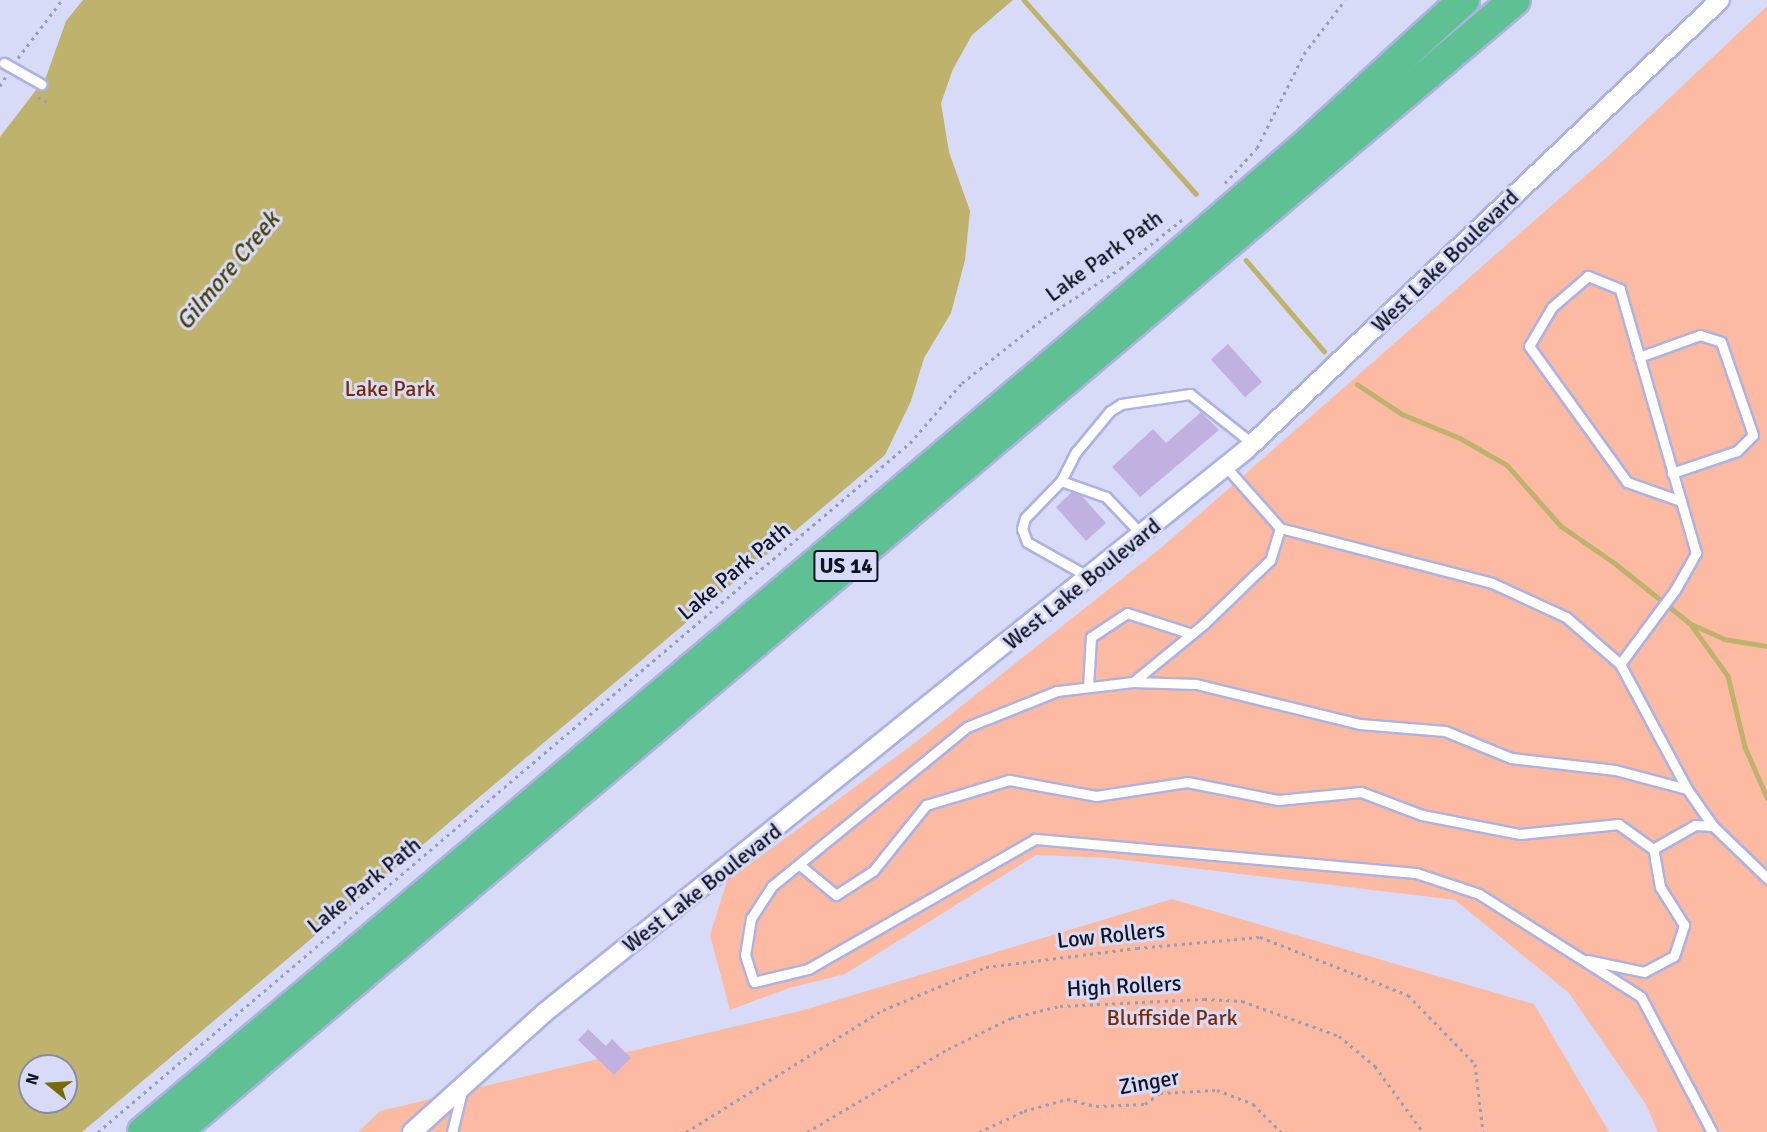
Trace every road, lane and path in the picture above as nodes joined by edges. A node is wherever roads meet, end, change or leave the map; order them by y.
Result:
1 (62, 0) edge
2 (1345, 0) edge
3 (1464, 0) edge
4 (1515, 0) edge
5 (1720, 0) edge
6 (8, 66) junction
7 (41, 84) dead end
8 (0, 86) edge
9 (1217, 191) dead end
10 (1191, 212) dead end
11 (1639, 357) junction
12 (1252, 444) junction
13 (1226, 467) junction
14 (1672, 472) junction
15 (1061, 481) junction
16 (1681, 501) junction
17 (1280, 528) junction
18 (1142, 535) junction
19 (1090, 577) junction
20 (1192, 634) junction
21 (1620, 664) junction
22 (1133, 682) junction
23 (1088, 687) junction
24 (1687, 789) junction
25 (1713, 826) junction
26 (1653, 849) junction
27 (801, 866) junction
28 (1767, 878) edge
29 (1582, 959) junction
30 (463, 1086) junction
31 (98, 1132) edge
32 (143, 1132) edge
33 (176, 1132) edge
34 (412, 1132) edge
35 (452, 1132) edge
36 (686, 1132) edge
37 (807, 1132) edge
38 (979, 1132) edge
39 (1281, 1132) edge
40 (1423, 1132) edge
41 (1483, 1132) edge
42 (1712, 1132) edge

1 - 6 path
2 - 9 path
3 - 32 highway, US 14
4 - 33 highway, US 14
5 - 12 street, West Lake Boulevard
6 - 7 lane
6 - 8 path
10 - 31 path, Lake Park Path
11 - 14 lane
11 - 14 lane
11 - 16 lane
12 - 13 street, West Lake Boulevard
12 - 15 lane
13 - 17 lane
13 - 18 street, West Lake Boulevard
14 - 16 lane
15 - 18 lane
15 - 19 lane
16 - 21 lane
17 - 20 lane
17 - 21 lane
18 - 19 street, West Lake Boulevard
19 - 30 street, West Lake Boulevard
20 - 22 lane
20 - 23 lane
21 - 24 lane
22 - 23 lane
22 - 24 lane
23 - 27 lane
24 - 25 lane
25 - 26 lane
25 - 28 lane
26 - 27 lane
26 - 29 lane
27 - 29 lane
29 - 42 lane
30 - 34 street, West Lake Boulevard
30 - 35 lane
36 - 41 path, Low Rollers
37 - 40 path, High Rollers
38 - 39 path, Zinger

